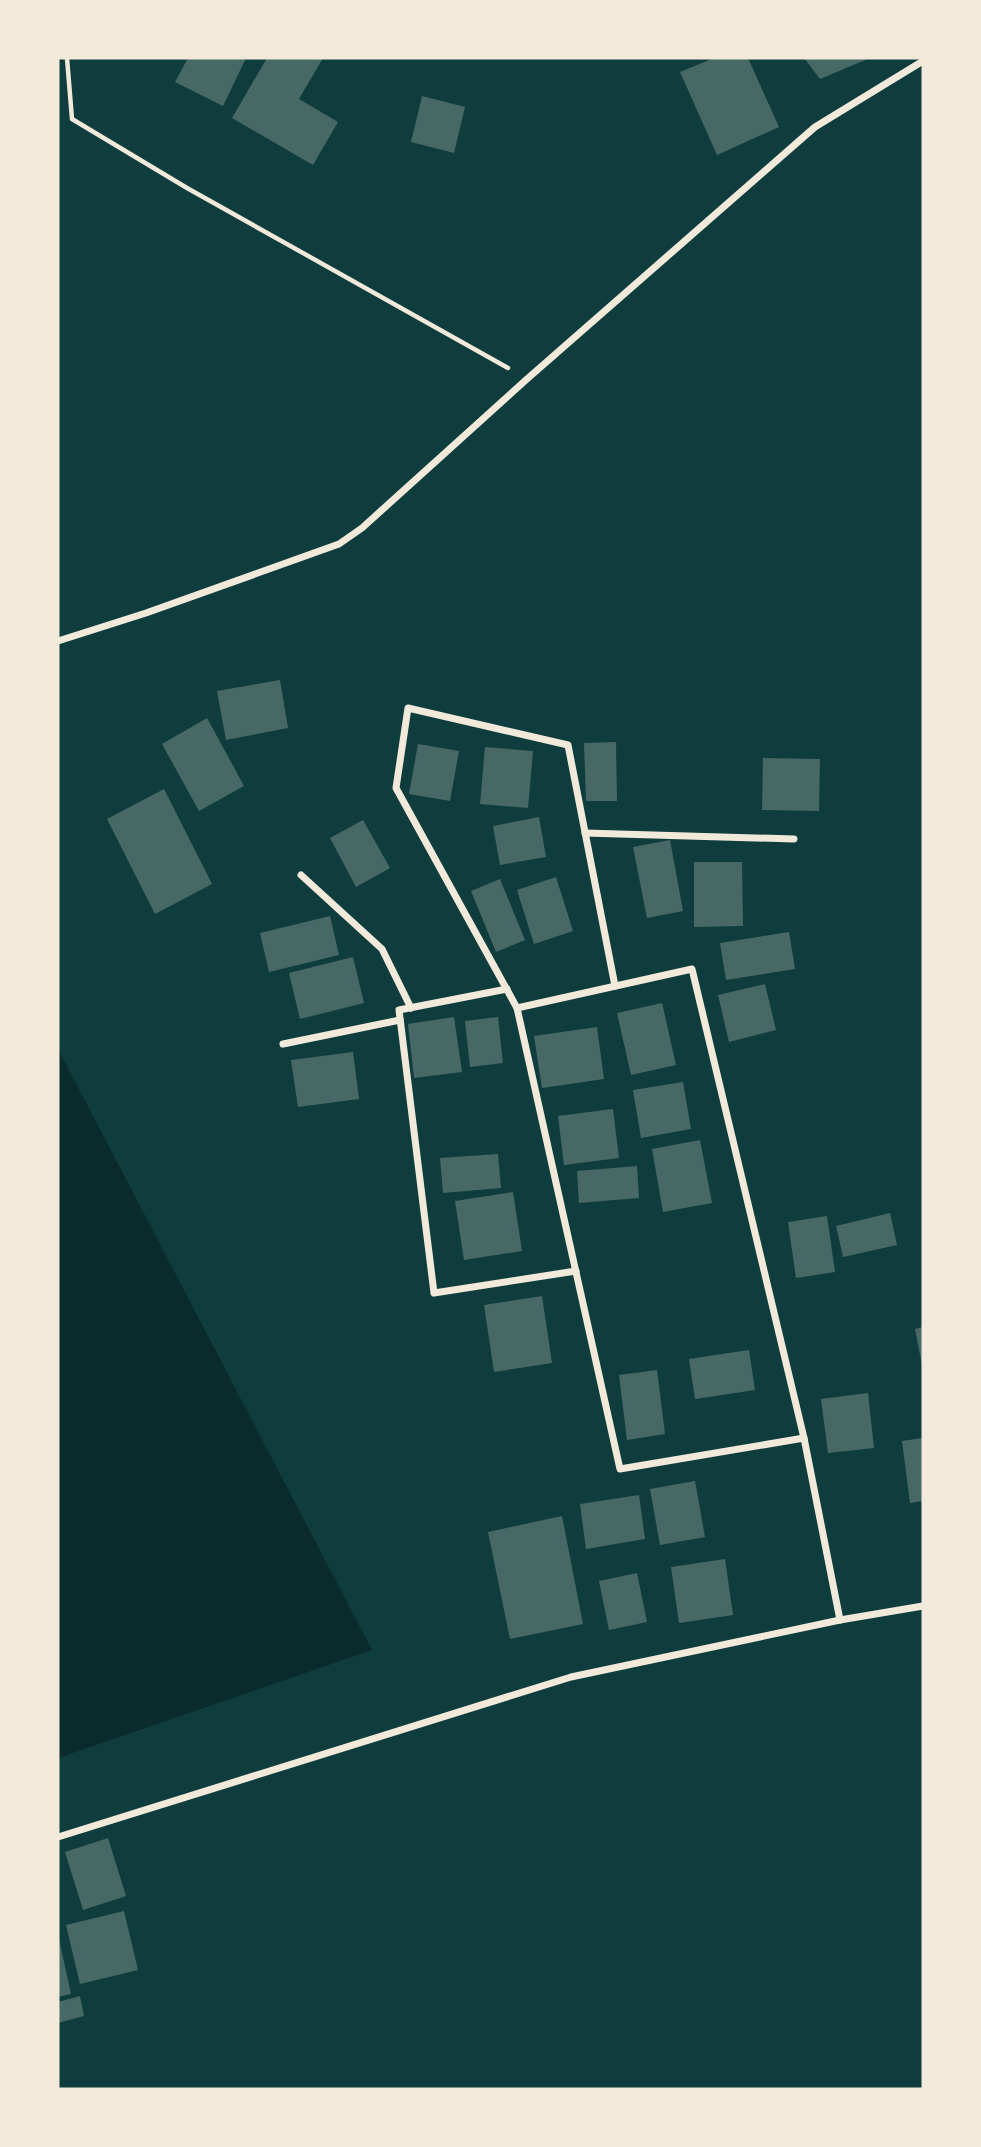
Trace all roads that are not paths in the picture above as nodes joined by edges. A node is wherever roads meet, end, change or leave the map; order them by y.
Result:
1 (923, 61) edge
2 (58, 641) edge
3 (585, 833) junction
4 (794, 839) dead end
5 (301, 875) dead end
6 (615, 986) junction
7 (507, 989) junction
8 (411, 1008) junction
9 (517, 1008) junction
10 (401, 1020) junction
11 (283, 1044) dead end
12 (576, 1271) junction
13 (804, 1438) junction
14 (923, 1606) edge
15 (840, 1620) junction
16 (58, 1837) edge

1 - 2 street
3 - 4 street
3 - 6 street
3 - 7 street
5 - 8 street
6 - 9 street
6 - 13 street
7 - 8 street
7 - 9 street
8 - 10 street
9 - 12 street
10 - 11 street
10 - 12 street
12 - 13 street
13 - 15 street
14 - 15 street
15 - 16 street

